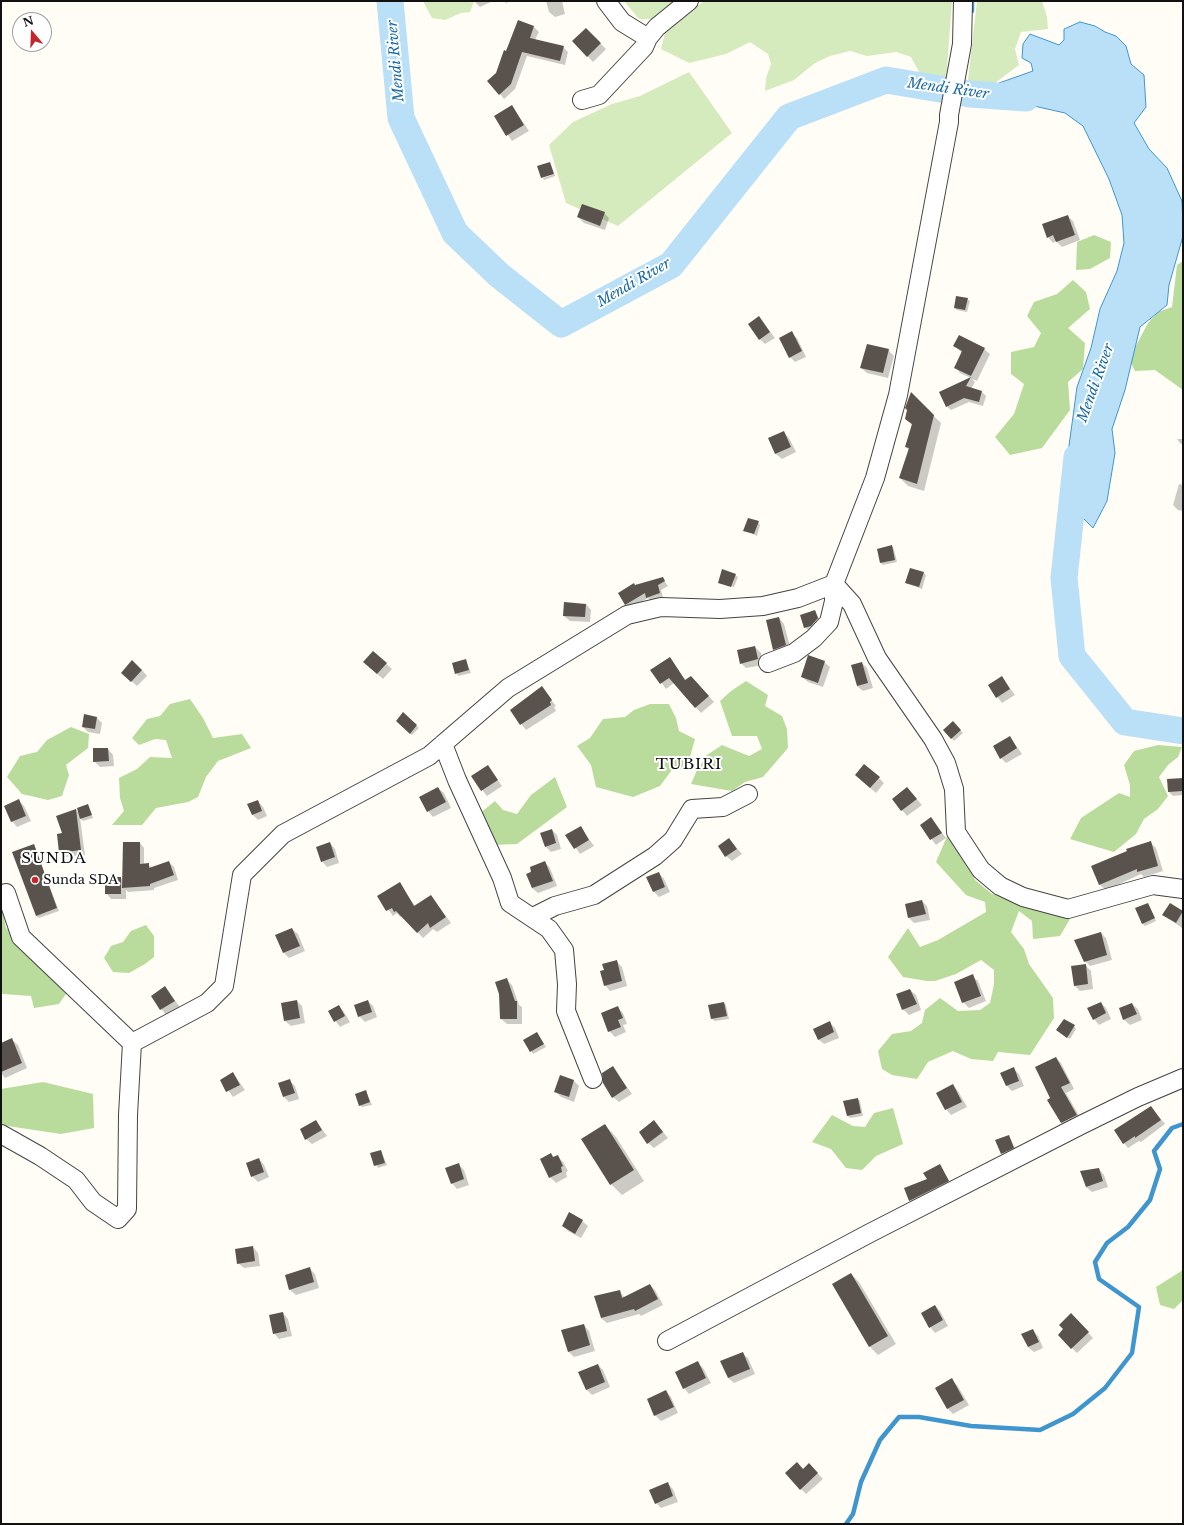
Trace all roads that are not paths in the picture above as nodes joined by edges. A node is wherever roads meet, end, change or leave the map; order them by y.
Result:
1 (606, 1) edge
2 (689, 1) edge
3 (963, 1) edge
4 (648, 38) junction
5 (582, 100) dead end
6 (834, 584) junction
7 (768, 663) dead end
8 (443, 744) junction
9 (748, 794) dead end
10 (1183, 890) edge
11 (6, 894) dead end
12 (533, 917) junction
13 (132, 1043) junction
14 (1183, 1078) edge
15 (593, 1079) dead end
16 (1, 1134) edge
17 (667, 1341) dead end

1 - 4 street
2 - 4 street
3 - 6 street
4 - 5 street
6 - 7 street
6 - 8 street
6 - 10 street
8 - 12 street
8 - 13 street
9 - 12 street
11 - 13 street
12 - 15 street
13 - 16 street
14 - 17 street

